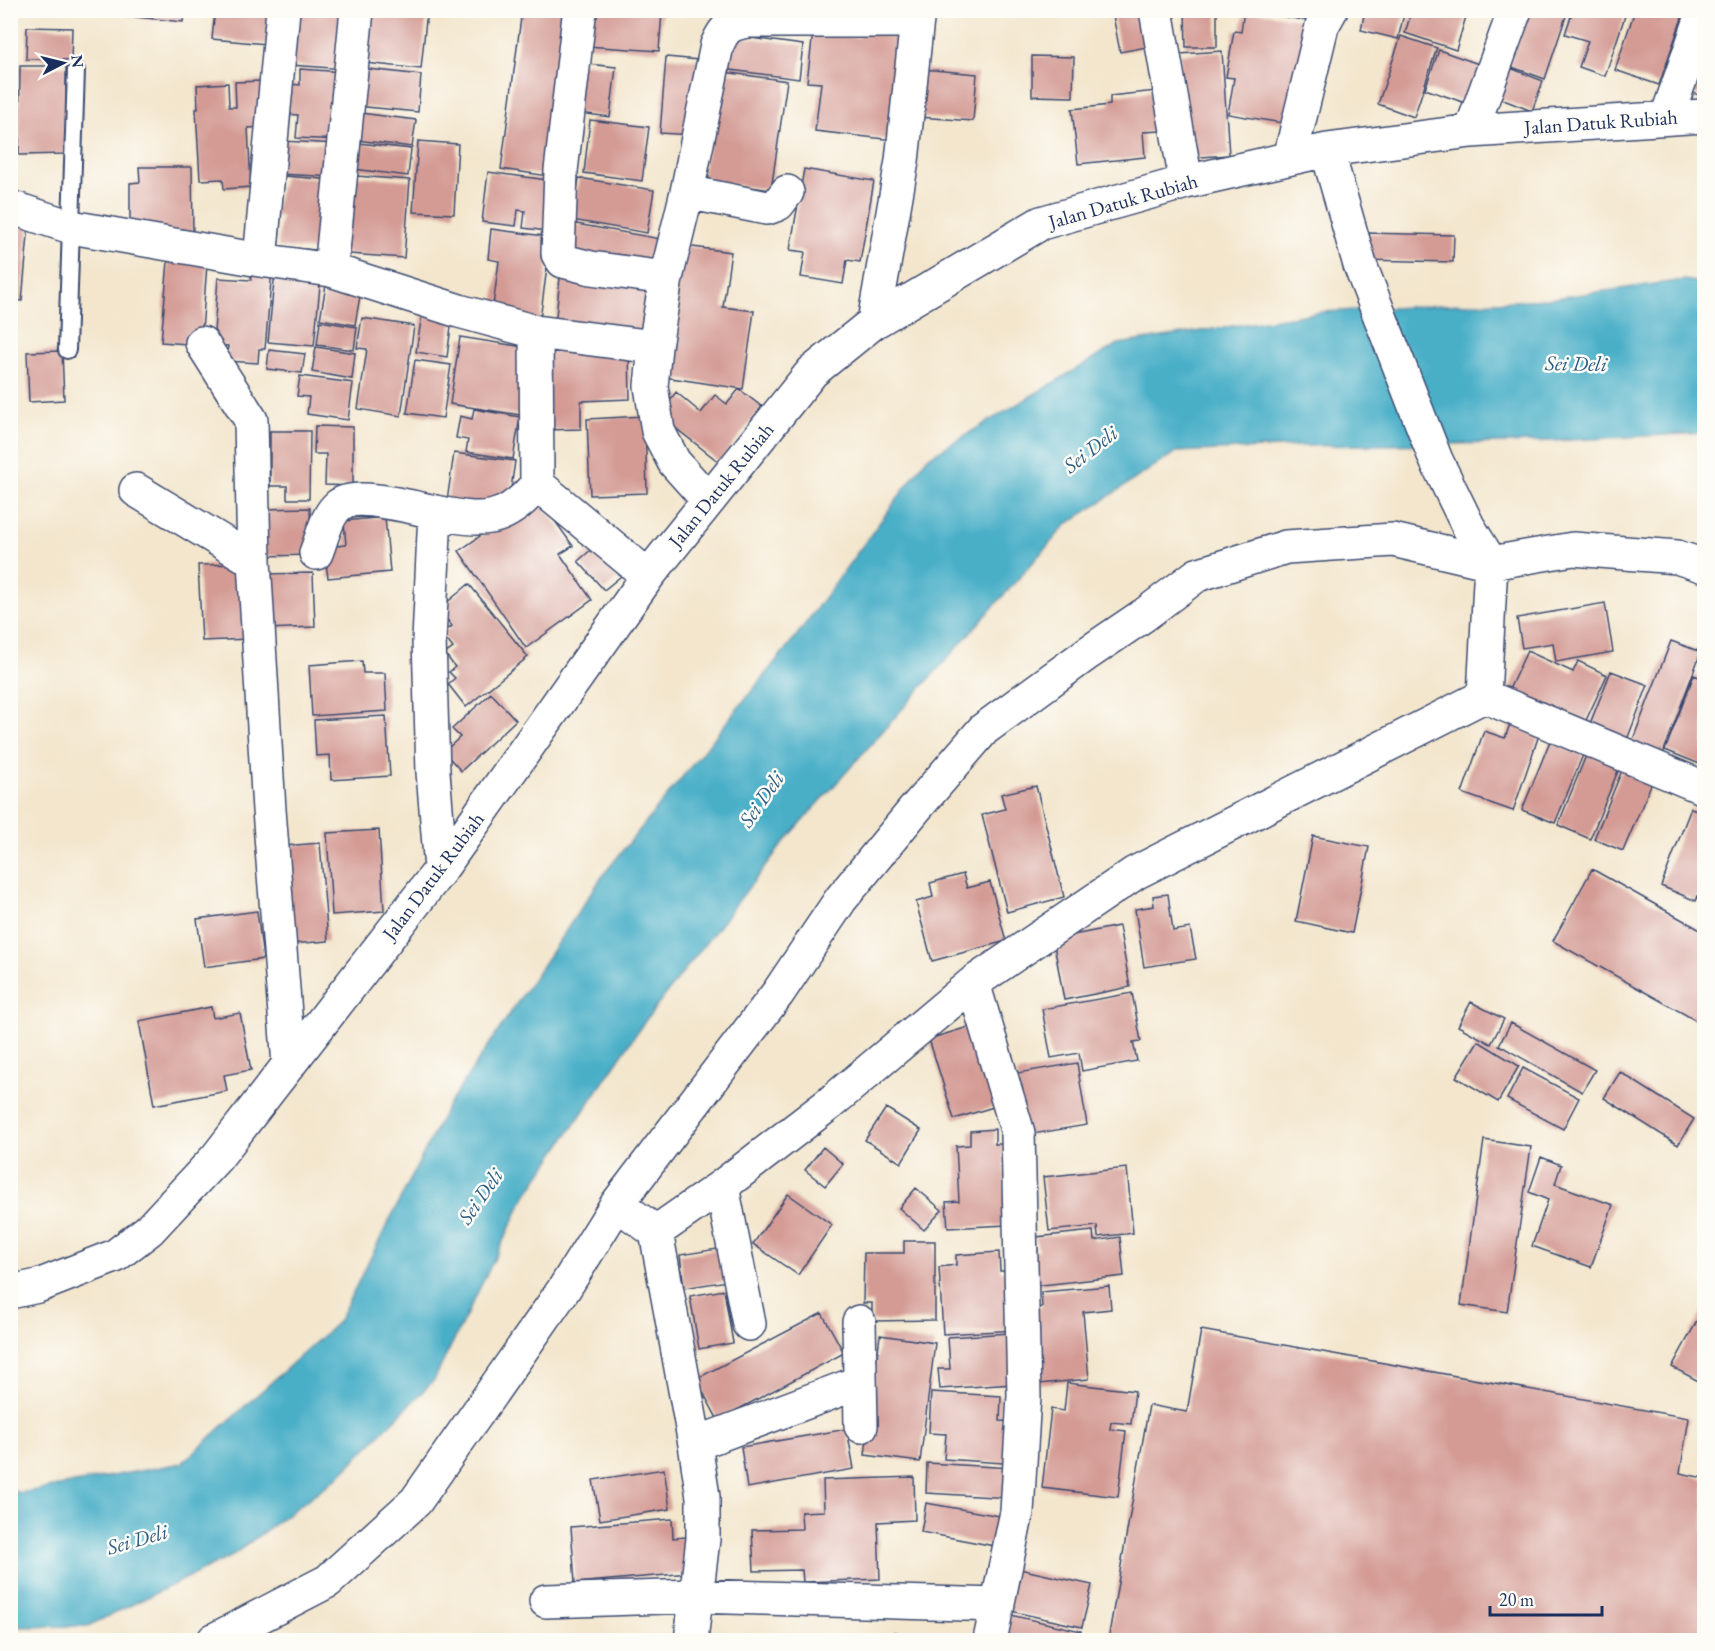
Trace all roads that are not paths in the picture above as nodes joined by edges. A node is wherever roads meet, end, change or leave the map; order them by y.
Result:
1 (357, 10) edge
2 (581, 10) edge
3 (1156, 10) edge
4 (1331, 10) edge
5 (1515, 10) edge
6 (282, 11) edge
7 (1704, 11) edge
8 (918, 16) edge
9 (76, 70) dead end
10 (1704, 116) edge
11 (1667, 117) junction
12 (1471, 131) junction
13 (1327, 150) junction
14 (1290, 158) junction
15 (1186, 182) junction
16 (687, 192) junction
17 (787, 192) dead end
18 (10, 207) edge
19 (71, 227) junction
20 (260, 260) junction
21 (331, 270) junction
22 (666, 278) junction
23 (874, 322) junction
24 (536, 332) junction
25 (202, 344) dead end
26 (655, 347) junction
27 (67, 350) dead end
28 (537, 484) junction
29 (136, 490) dead end
30 (708, 500) junction
31 (435, 513) junction
32 (316, 553) dead end
33 (254, 561) junction
34 (1491, 563) junction
35 (1704, 566) edge
36 (648, 576) junction
37 (1484, 696) junction
38 (1704, 788) edge
39 (441, 869) junction
40 (974, 983) junction
41 (289, 1065) junction
42 (722, 1186) junction
43 (617, 1204) junction
44 (656, 1232) junction
45 (10, 1292) edge
46 (859, 1322) dead end
47 (749, 1324) dead end
48 (860, 1382) junction
49 (861, 1426) dead end
50 (695, 1444) junction
51 (695, 1596) junction
52 (546, 1600) dead end
53 (998, 1605) junction
54 (214, 1641) edge
55 (691, 1641) edge
56 (990, 1641) edge

1 - 21 street
2 - 22 street
3 - 15 street
4 - 14 street
5 - 12 street
6 - 20 street
7 - 11 street
8 - 16 street
8 - 23 street
9 - 19 lane
10 - 11 street, Jalan Datuk Rubiah
11 - 12 street, Jalan Datuk Rubiah
12 - 13 street, Jalan Datuk Rubiah
13 - 14 street, Jalan Datuk Rubiah
13 - 34 street
14 - 15 street, Jalan Datuk Rubiah
15 - 23 street, Jalan Datuk Rubiah
16 - 17 street
16 - 22 street
18 - 19 street
19 - 20 street
19 - 27 lane
20 - 21 street
21 - 24 street
22 - 26 street
23 - 30 street, Jalan Datuk Rubiah
24 - 26 street
24 - 28 street
25 - 33 street
26 - 30 street
28 - 31 street
28 - 36 street
29 - 33 street
30 - 36 street, Jalan Datuk Rubiah
31 - 32 street
31 - 39 street
33 - 41 street
34 - 35 street
34 - 37 street
34 - 43 street
36 - 39 street, Jalan Datuk Rubiah
37 - 38 street
37 - 40 street
39 - 41 street, Jalan Datuk Rubiah
40 - 42 street
40 - 53 street
41 - 45 street, Jalan Datuk Rubiah
42 - 44 street
42 - 47 street
43 - 44 street
43 - 54 street
44 - 50 street
46 - 48 street
48 - 49 street
48 - 50 street
50 - 51 street
51 - 52 street
51 - 53 street
51 - 55 street
53 - 56 street

